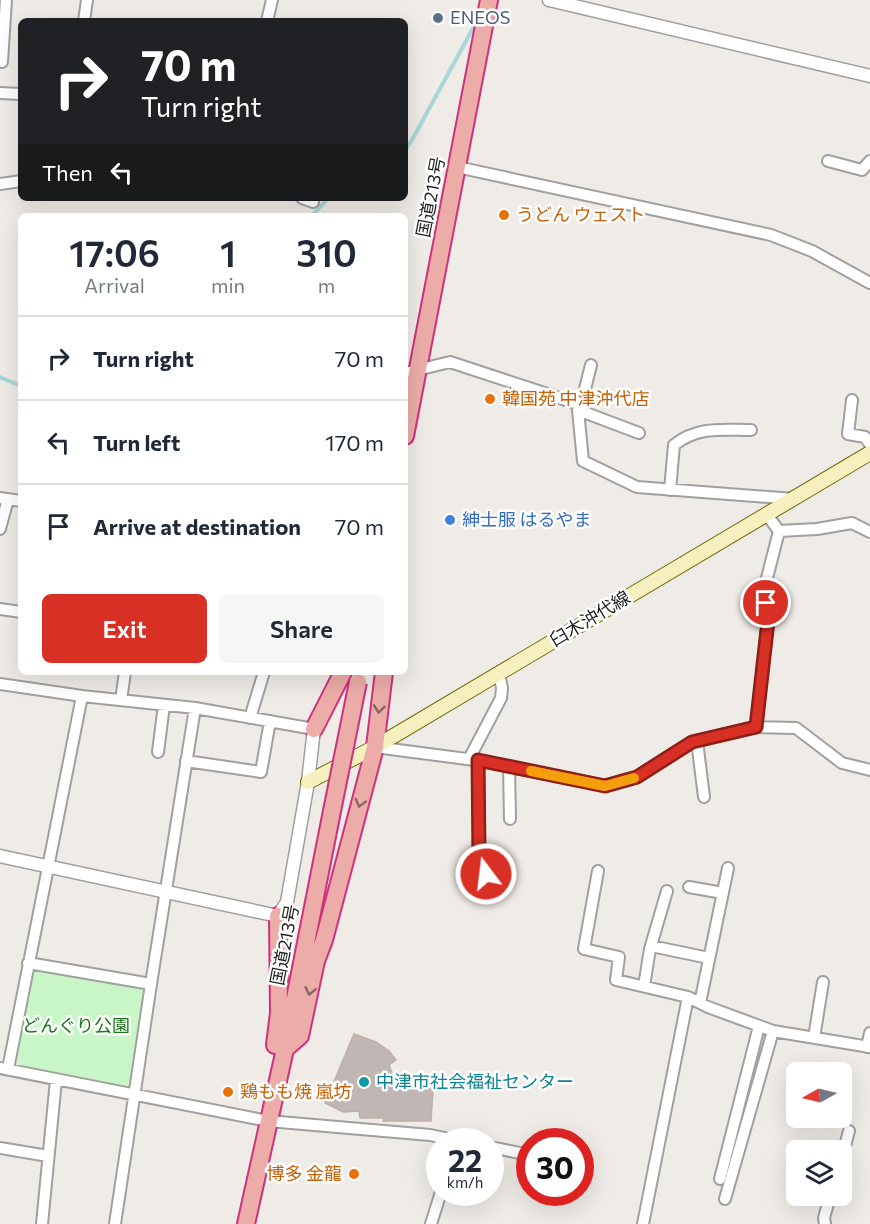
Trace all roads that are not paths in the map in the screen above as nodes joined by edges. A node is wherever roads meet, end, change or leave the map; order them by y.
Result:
1 (6, 0) edge
2 (87, 0) edge
3 (272, 0) edge
4 (489, 0) edge
5 (549, 0) edge
6 (84, 18) edge
7 (268, 18) edge
8 (2, 62) dead end
9 (869, 77) edge
10 (0, 93) edge
11 (18, 94) edge
12 (828, 161) dead end
13 (870, 161) edge
14 (457, 167) junction
15 (18, 181) edge
16 (0, 184) edge
17 (870, 283) edge
18 (591, 365) dead end
19 (411, 372) edge
20 (852, 400) dead end
21 (408, 404) edge
22 (580, 407) junction
23 (751, 430) dead end
24 (639, 433) dead end
25 (870, 444) edge
26 (870, 453) edge
27 (670, 490) junction
28 (4, 499) edge
29 (794, 499) junction
30 (767, 515) junction
31 (0, 529) edge
32 (779, 531) junction
33 (870, 532) edge
34 (0, 609) edge
35 (18, 612) edge
36 (500, 673) junction
37 (125, 675) edge
38 (263, 675) edge
39 (341, 675) edge
40 (384, 675) edge
41 (359, 677) edge
42 (0, 684) edge
43 (82, 696) junction
44 (121, 700) junction
45 (164, 705) junction
46 (195, 708) junction
47 (250, 718) junction
48 (270, 721) junction
49 (756, 727) junction
50 (314, 729) junction
51 (697, 741) junction
52 (375, 747) junction
53 (158, 752) dead end
54 (473, 759) junction
55 (186, 761) junction
56 (509, 766) junction
57 (870, 770) edge
58 (308, 782) junction
59 (704, 797) dead end
60 (510, 819) dead end
61 (0, 856) edge
62 (48, 866) junction
63 (728, 868) dead end
64 (598, 871) dead end
65 (486, 874) dead end
66 (689, 887) dead end
67 (165, 891) junction
68 (667, 891) dead end
69 (723, 893) junction
70 (278, 916) junction
71 (651, 946) junction
72 (709, 958) junction
73 (28, 963) junction
74 (823, 982) dead end
75 (151, 984) junction
76 (644, 986) junction
77 (688, 997) junction
78 (700, 1003) junction
79 (759, 1026) junction
80 (773, 1031) junction
81 (870, 1033) edge
82 (814, 1038) junction
83 (869, 1047) edge
84 (285, 1049) junction
85 (4, 1069) edge
86 (56, 1080) junction
87 (134, 1093) junction
88 (268, 1121) junction
89 (849, 1131) dead end
90 (426, 1135) edge
91 (847, 1140) edge
92 (0, 1148) edge
93 (48, 1156) junction
94 (720, 1179) dead end
95 (724, 1199) dead end
96 (436, 1206) edge
97 (827, 1206) edge
98 (42, 1224) edge
99 (115, 1224) edge
100 (246, 1224) edge
101 (430, 1224) edge
102 (643, 1224) edge
103 (825, 1224) edge

1 - 8 street
2 - 6 street
3 - 7 street
4 - 14 highway, 国道213号
5 - 9 street
10 - 11 street
12 - 13 street
14 - 17 street
14 - 19 highway, 国道213号
15 - 16 street
18 - 22 street
19 - 21 highway, 国道213号
19 - 22 street
20 - 25 street
22 - 24 street
22 - 27 street
23 - 27 street
26 - 29 main road, 臼木沖代線
27 - 29 street
28 - 31 street
29 - 30 main road, 臼木沖代線
30 - 32 street
30 - 36 main road, 臼木沖代線
32 - 33 street
32 - 49 street
34 - 35 street
36 - 52 main road, 臼木沖代線
36 - 54 street
37 - 44 street
38 - 47 street
39 - 50 highway
40 -> 52 highway
41 - 84 highway, 国道213号, bridge
42 - 43 street
43 - 44 street
43 - 62 street
44 - 45 street
45 - 46 street
45 - 53 street
46 - 47 street
46 - 55 street
47 - 48 street
48 - 50 street
48 - 55 street
49 - 51 street
49 - 57 street
50 - 58 street
51 - 56 street
51 - 59 street
52 - 54 street
52 - 58 main road, 臼木沖代線
52 -> 84 highway
54 - 56 street
54 - 65 street
55 - 67 street
56 - 60 street
58 - 70 street
61 - 62 street
62 - 67 street
62 - 73 street
63 - 69 street
64 - 76 street
66 - 69 street
67 - 70 street
67 - 75 street
68 - 71 street
69 - 72 street
70 - 88 highway
71 - 72 street
71 - 76 street
72 - 78 street
73 - 75 street
73 - 85 street
74 - 82 street
75 - 87 street
76 - 77 street
77 - 78 street
77 - 102 street
78 - 79 street
79 - 80 street
79 - 94 street
80 - 82 street
80 - 95 street
81 - 83 street
82 - 83 street
84 - 88 highway, 国道213号
85 - 86 street
86 - 87 street
86 - 93 street
87 - 88 street
87 - 99 street
88 - 90 street
88 - 100 highway, 国道213号
89 - 91 street
92 - 93 street
93 - 98 street
96 - 101 street
97 - 103 street

